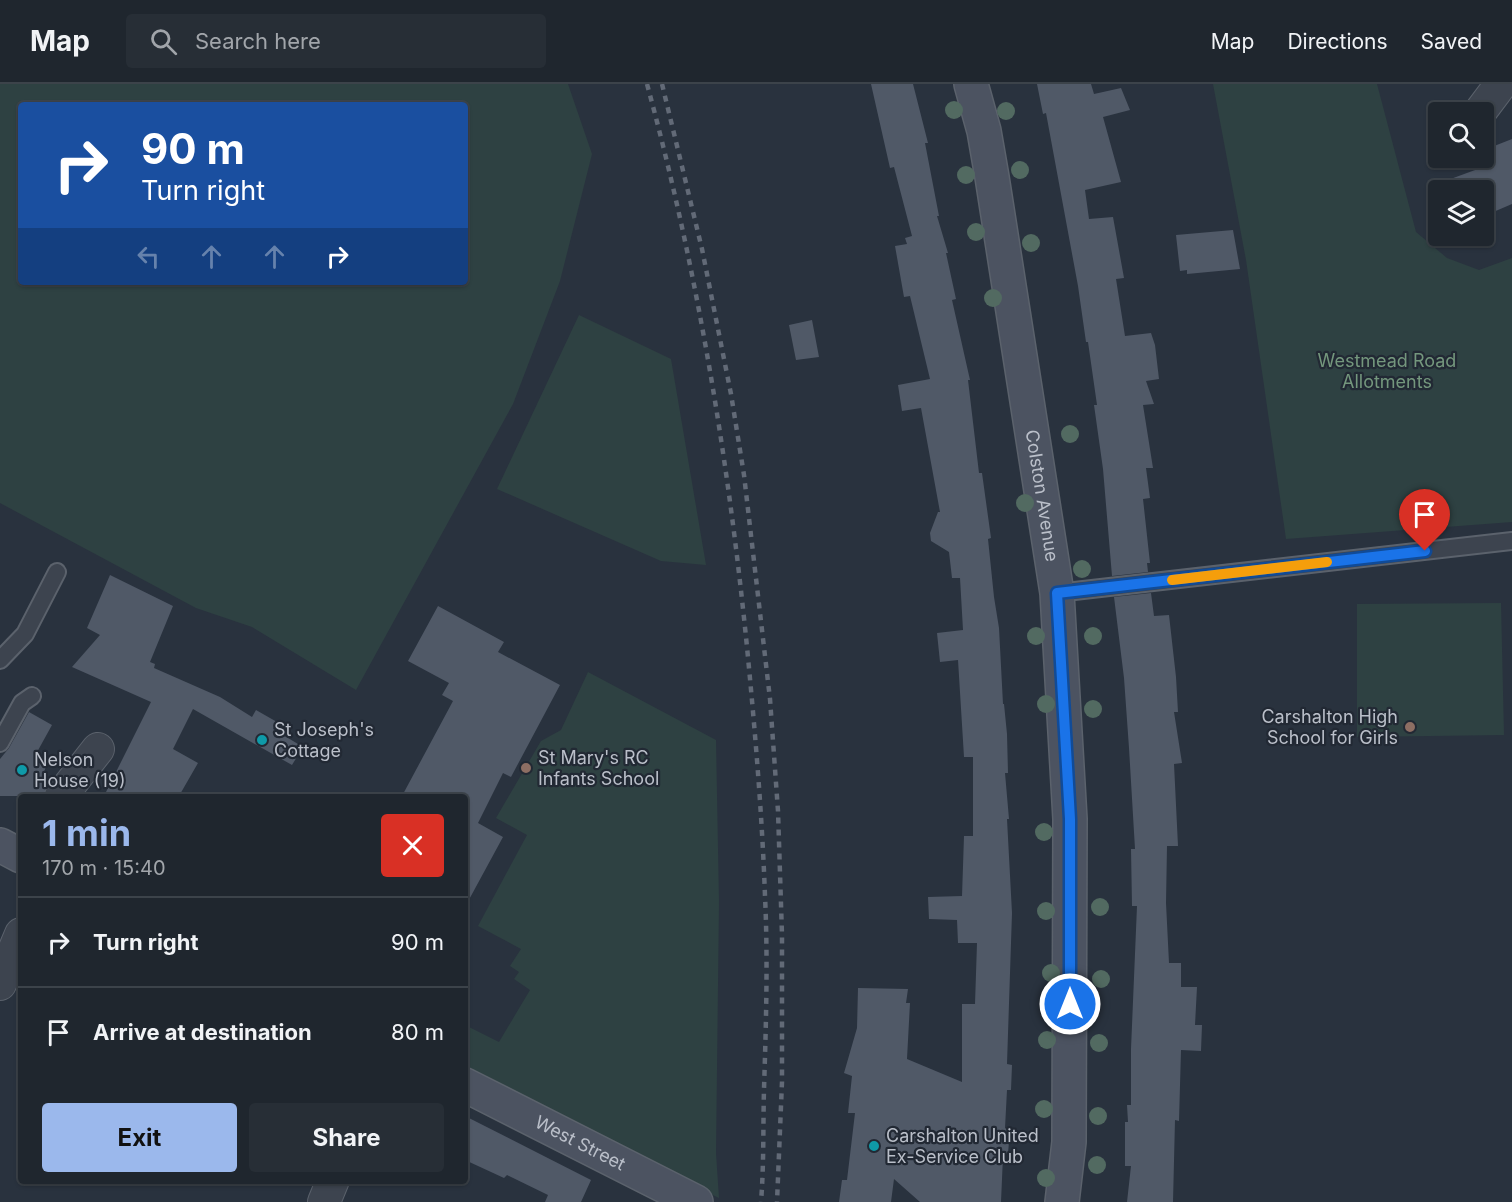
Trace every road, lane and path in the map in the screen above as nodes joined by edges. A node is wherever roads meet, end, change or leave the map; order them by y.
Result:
1 (971, 84) edge
2 (1502, 84) edge
3 (1488, 102) edge
4 (1512, 541) edge
5 (57, 572) dead end
6 (1057, 593) junction
7 (0, 660) edge
8 (32, 696) dead end
9 (0, 714) edge
10 (3, 736) edge
11 (98, 749) dead end
12 (63, 794) edge
13 (0, 845) edge
14 (18, 854) edge
15 (18, 941) edge
16 (0, 984) edge
17 (468, 1087) edge
18 (331, 1184) edge
19 (324, 1202) edge
20 (696, 1202) edge
21 (1062, 1202) edge

1 - 6 street, Colston Avenue
2 - 3 street
4 - 6 lane
5 - 7 lane
6 - 21 street, Colston Avenue
8 - 10 lane
9 - 10 lane
11 - 12 street
13 - 14 street
15 - 16 street
17 - 20 street, West Street
18 - 19 street

